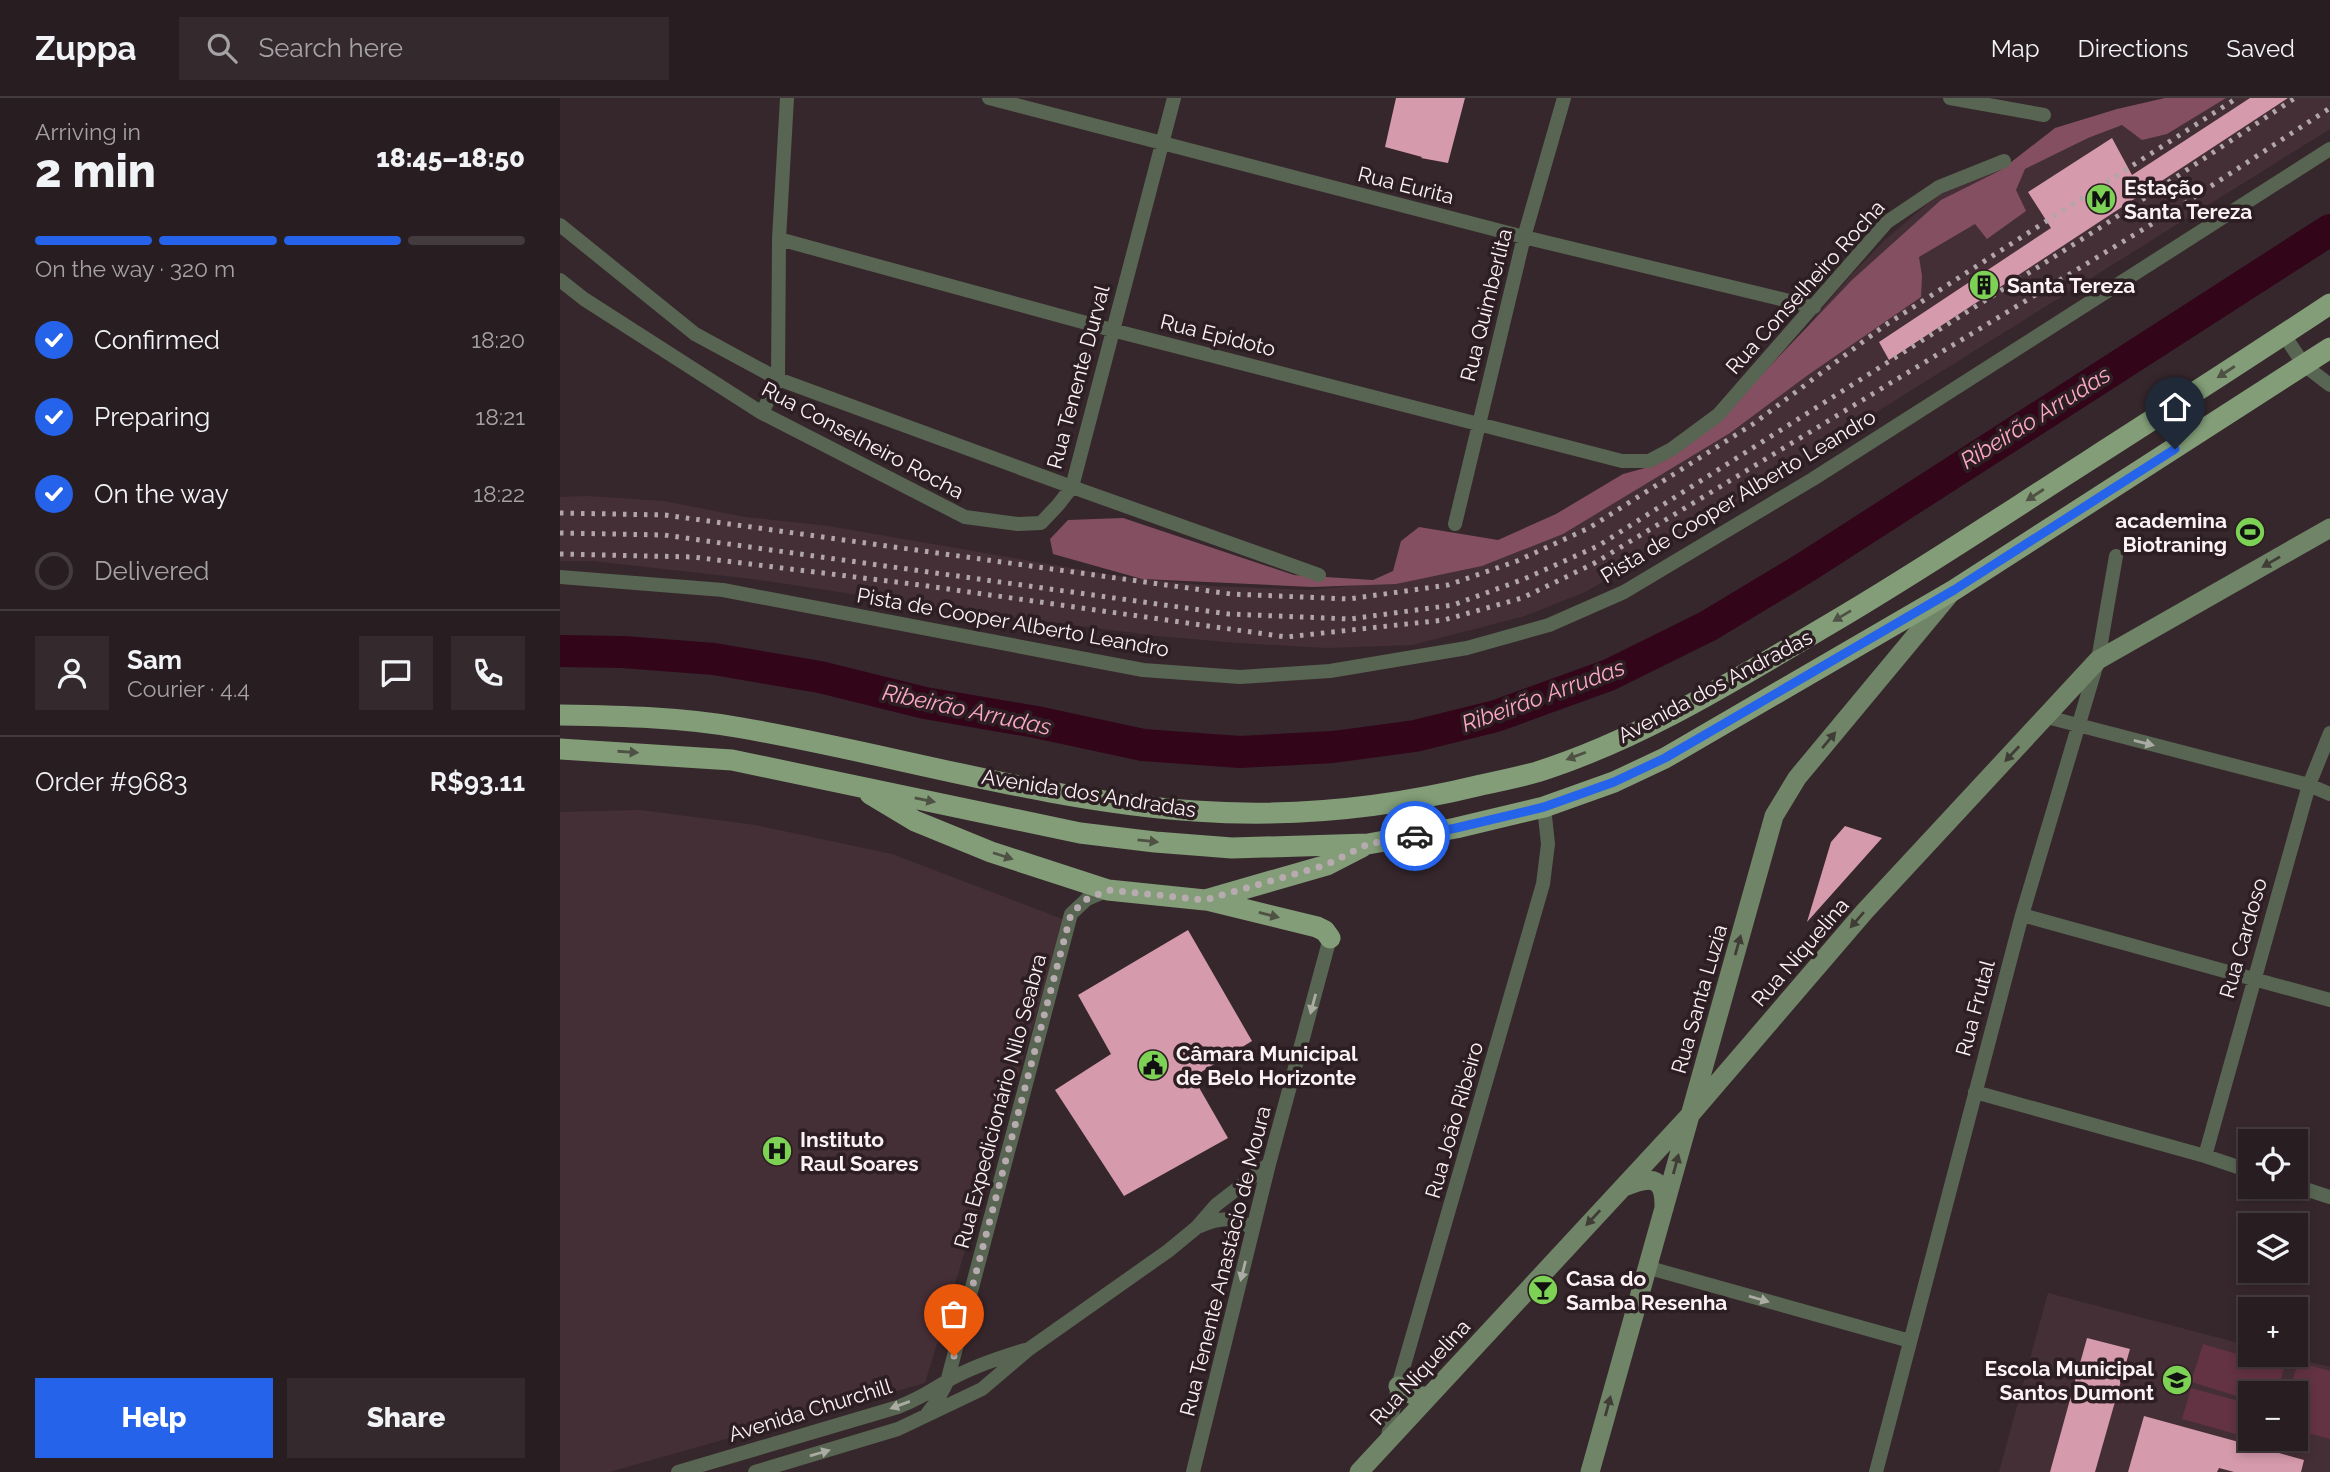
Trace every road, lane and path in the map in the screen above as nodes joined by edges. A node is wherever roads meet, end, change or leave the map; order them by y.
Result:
1 (787, 98) edge
2 (989, 98) edge
3 (1174, 98) edge
4 (1564, 98) edge
5 (1950, 98) edge
6 (1965, 100) edge
7 (2044, 115) dead end
8 (1163, 144) junction
9 (2330, 149) edge
10 (2004, 161) dead end
11 (560, 225) edge
12 (1524, 237) junction
13 (779, 239) junction
14 (560, 280) edge
15 (2330, 304) edge
16 (1814, 307) junction
17 (1112, 330) junction
18 (2284, 335) junction
19 (2330, 348) edge
20 (2304, 365) junction
21 (778, 379) junction
22 (2330, 385) edge
23 (762, 413) junction
24 (1478, 424) junction
25 (1649, 461) joint
26 (1072, 487) junction
27 (1455, 524) dead end
28 (2330, 528) edge
29 (2116, 556) dead end
30 (1319, 575) dead end
31 (560, 577) edge
32 (1954, 590) junction
33 (2098, 660) junction
34 (560, 715) edge
35 (2047, 717) junction
36 (2078, 726) junction
37 (2330, 733) edge
38 (560, 749) edge
39 (853, 784) junction
40 (2309, 785) junction
41 (2330, 794) edge
42 (1544, 807) junction
43 (1368, 844) junction
44 (1108, 890) junction
45 (1205, 900) junction
46 (2022, 915) junction
47 (1330, 938) joint
48 (2253, 979) junction
49 (2330, 1000) edge
50 (1975, 1092) junction
51 (1690, 1115) junction
52 (2205, 1156) junction
53 (1269, 1164) junction
54 (2238, 1167) edge
55 (1621, 1189) junction
56 (2308, 1190) edge
57 (2330, 1198) edge
58 (1664, 1207) junction
59 (1196, 1228) junction
60 (1253, 1229) junction
61 (1646, 1267) junction
62 (1910, 1342) junction
63 (1029, 1349) junction
64 (947, 1381) junction
65 (1398, 1386) junction
66 (1429, 1396) junction
67 (924, 1418) junction
68 (1386, 1442) junction
69 (1365, 1469) edge
70 (678, 1472) edge
71 (755, 1472) edge
72 (1193, 1472) edge
73 (1590, 1472) edge
74 (1876, 1472) edge

1 - 13 street
2 - 8 street, Rua Eurita
3 - 8 street, Rua Tenente Durval
4 - 12 street, Rua Quimberlita
5 - 6 street
6 - 7 street
8 - 12 street, Rua Eurita
8 - 17 street, Rua Tenente Durval
9 - 31 street, Pista de Cooper Alberto Leandro
10 - 16 street, Rua Conselheiro Rocha
11 - 21 street, Rua Conselheiro Rocha
12 - 16 street, Rua Eurita
12 - 24 street, Rua Quimberlita
13 - 17 street, Rua Epidoto
13 - 21 street
14 - 23 street, Rua Conselheiro Rocha
15 - 18 main road, Avenida dos Andradas
16 - 25 street, Rua Conselheiro Rocha
17 - 24 street, Rua Epidoto
17 - 26 street, Rua Tenente Durval
18 - 20 street
18 -> 34 main road, Avenida dos Andradas
19 - 20 main road, Avenida dos Andradas
20 - 22 street
20 - 32 main road, Avenida dos Andradas
21 - 23 street
21 - 26 street, Rua Tenente Durval
23 - 26 street, Rua Conselheiro Rocha
24 - 25 street, Rua Epidoto
24 - 27 street, Rua Quimberlita
26 - 30 street
28 -> 33 street, Rua Niquelina
29 - 33 street, Rua Frutal
32 - 42 main road, Avenida dos Andradas
51 -> 32 street, Rua Santa Luzia
33 - 35 street, Rua Niquelina
33 - 36 street, Rua Frutal
35 - 36 street
35 -> 51 street, Rua Niquelina
36 -> 40 street
36 - 46 street, Rua Frutal
37 - 40 street, Rua Cardoso
38 -> 39 main road, Avenida dos Andradas
39 -> 43 main road, Avenida dos Andradas
39 -> 44 main road
40 - 41 street
40 - 48 street, Rua Cardoso
42 - 43 main road, Avenida dos Andradas
42 - 65 street, Rua João Ribeiro
43 - 45 main road
44 - 45 main road
44 - 64 street, Rua Expedicionário Nilo Seabra
45 -> 47 main road
46 - 48 street
46 - 50 street, Rua Frutal
47 -> 53 street, Rua Tenente Anastácio de Moura
48 - 49 street
48 - 52 street, Rua Cardoso
50 - 52 street
50 - 62 street, Rua Frutal
51 - 55 street, Rua Niquelina
58 -> 51 street, Rua Santa Luzia
52 - 54 street
53 - 59 street, Avenida Churchill
53 - 60 street, Rua Tenente Anastácio de Moura
55 - 58 street
55 -> 66 street, Rua Niquelina
56 - 57 street
58 - 61 street, Rua Santa Luzia
59 - 60 street, Avenida Churchill
59 - 63 street, Avenida Churchill
60 -> 72 street, Rua Tenente Anastácio de Moura
61 -> 62 street
73 -> 61 street, Rua Santa Luzia
62 - 74 street, Rua Frutal
63 - 64 street, Avenida Churchill
63 - 67 street, Avenida Churchill
64 - 67 street, Rua Expedicionário Nilo Seabra
64 -> 70 street, Avenida Churchill
65 - 66 street
65 - 68 street, Rua João Ribeiro
66 - 68 street, Rua Niquelina
71 -> 67 street, Avenida Churchill
68 - 69 street, Rua Niquelina

